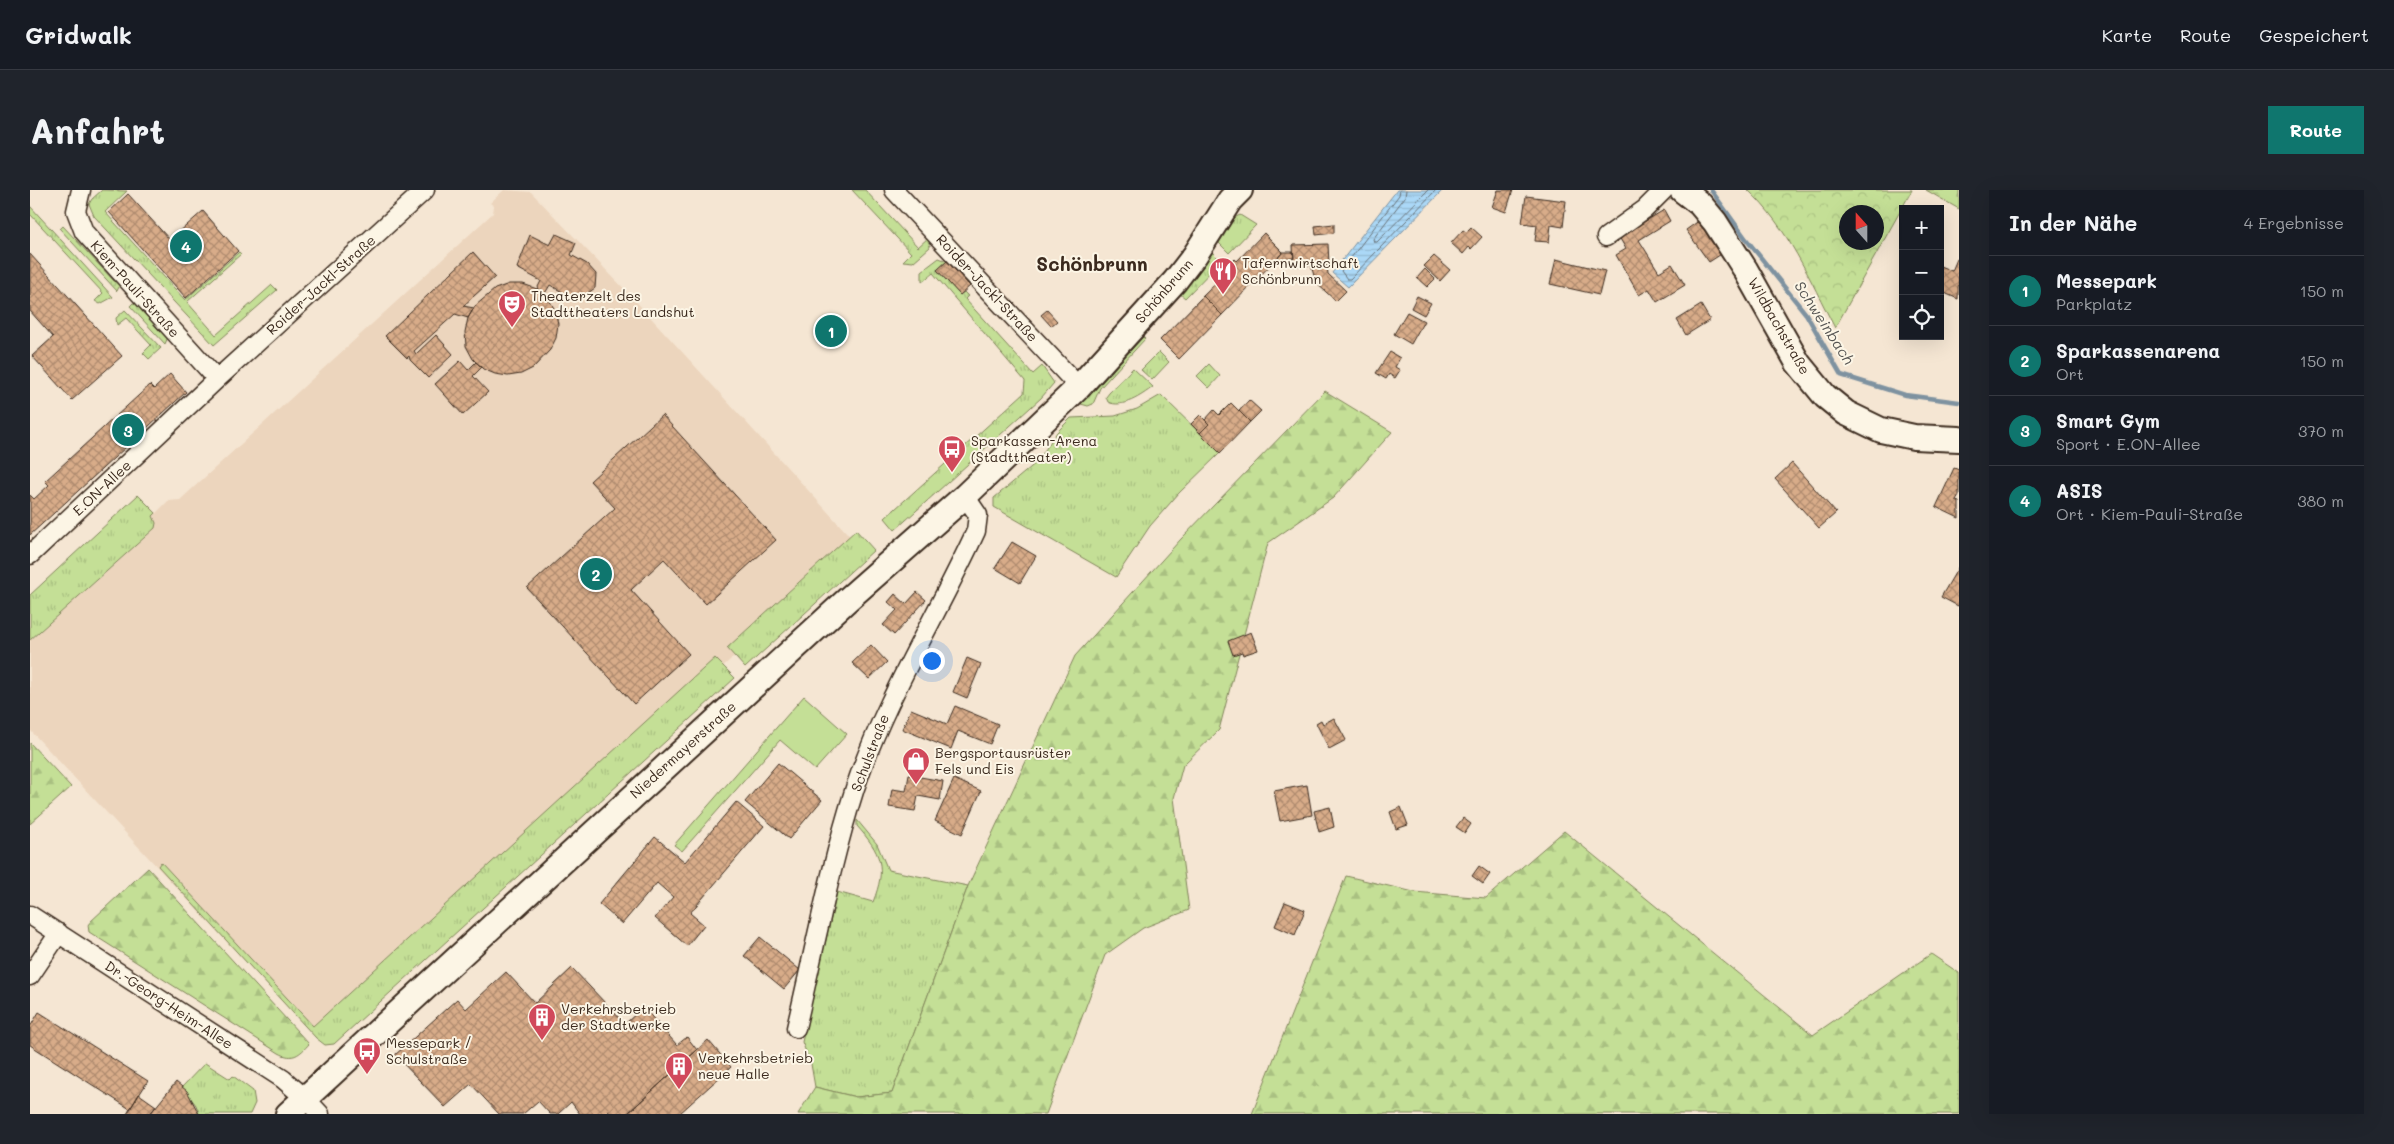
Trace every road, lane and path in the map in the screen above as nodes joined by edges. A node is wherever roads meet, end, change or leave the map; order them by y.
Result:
1 (81, 190) edge
2 (425, 190) edge
3 (894, 190) edge
4 (1664, 190) edge
5 (1682, 190) edge
6 (1234, 193) edge
7 (1606, 237) dead end
8 (217, 379) junction
9 (1079, 387) junction
10 (1959, 439) edge
11 (965, 496) junction
12 (30, 555) edge
13 (30, 915) edge
14 (59, 933) junction
15 (30, 976) edge
16 (796, 1028) dead end
17 (313, 1106) edge
18 (288, 1114) edge

1 - 8 street, Kiem-Pauli-Straße
2 - 8 street, Roider-Jackl-Straße
3 - 9 street, Roider-Jackl-Straße
4 - 7 street
5 - 10 main road, Wildbachstraße
6 - 9 main road, Schönbrunn
8 - 12 street, E.ON-Allee
9 - 11 main road, Niedermayerstraße
11 - 16 street, Schulstraße
11 - 17 main road, Niedermayerstraße
13 - 14 street, Dr.-Georg-Heim-Allee
14 - 15 street
14 - 17 street, Dr.-Georg-Heim-Allee
17 - 18 main road, Niedermayerstraße

